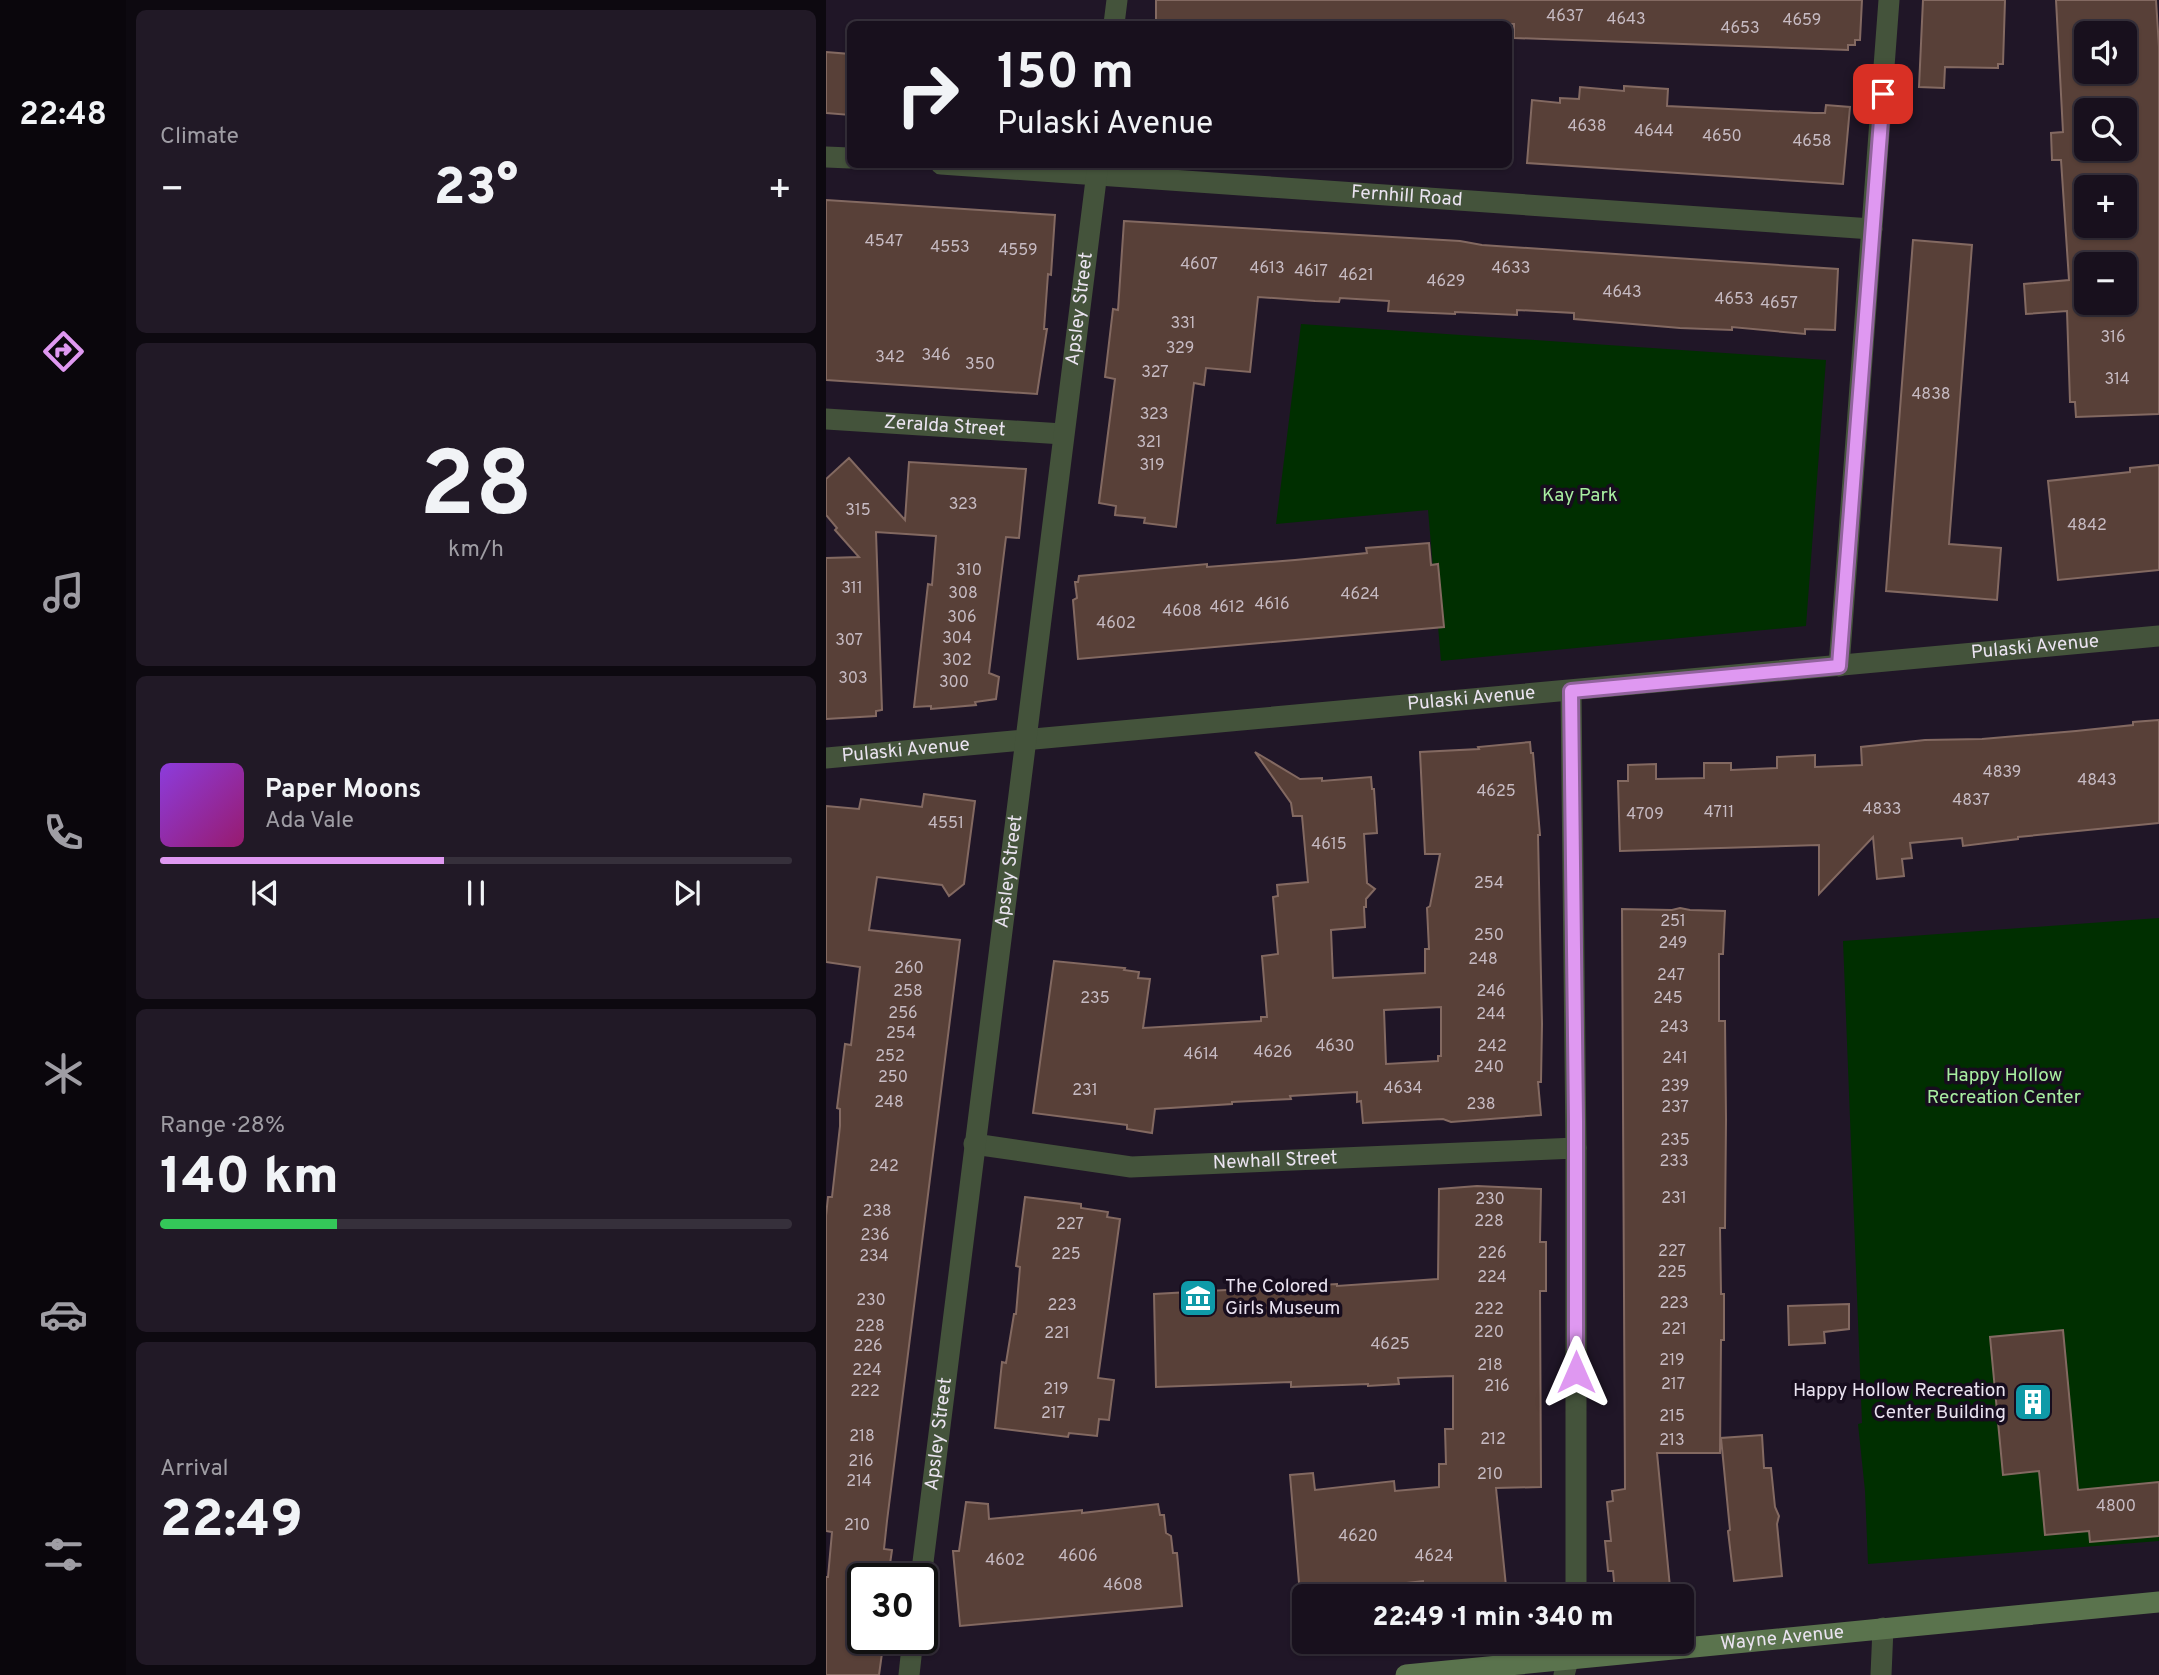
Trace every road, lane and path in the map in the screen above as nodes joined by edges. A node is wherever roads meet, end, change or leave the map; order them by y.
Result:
1 (1117, 0) edge
2 (1889, 0) edge
3 (1114, 21) edge
4 (826, 157) edge
5 (847, 158) edge
6 (1045, 168) edge
7 (1097, 170) edge
8 (1872, 229) junction
9 (826, 419) edge
10 (1063, 434) junction
11 (2159, 636) edge
12 (1839, 666) junction
13 (1571, 691) junction
14 (1026, 740) junction
15 (826, 758) edge
16 (974, 1144) junction
17 (1576, 1148) junction
18 (922, 1563) edge
19 (1576, 1584) edge
20 (2159, 1602) edge
21 (1883, 1628) junction
22 (911, 1654) edge
23 (1568, 1659) edge
24 (909, 1675) edge
25 (1406, 1675) edge
26 (1881, 1675) edge

1 - 3 street
2 - 8 street
4 - 5 street
6 - 7 street, Fernhill Road
7 - 8 street, Fernhill Road
7 - 10 street, Apsley Street
8 - 12 street
9 - 10 street, Zeralda Street
10 - 14 street, Apsley Street
11 - 12 street, Pulaski Avenue
12 - 13 street, Pulaski Avenue
13 - 14 street, Pulaski Avenue
13 - 17 street
14 - 15 street, Pulaski Avenue
14 - 16 street, Apsley Street
16 - 17 street, Newhall Street
16 - 18 street, Apsley Street
17 - 19 street
20 - 21 main road, Wayne Avenue
21 - 23 main road, Wayne Avenue
21 - 26 street
22 - 24 street
23 - 25 main road, Wayne Avenue

